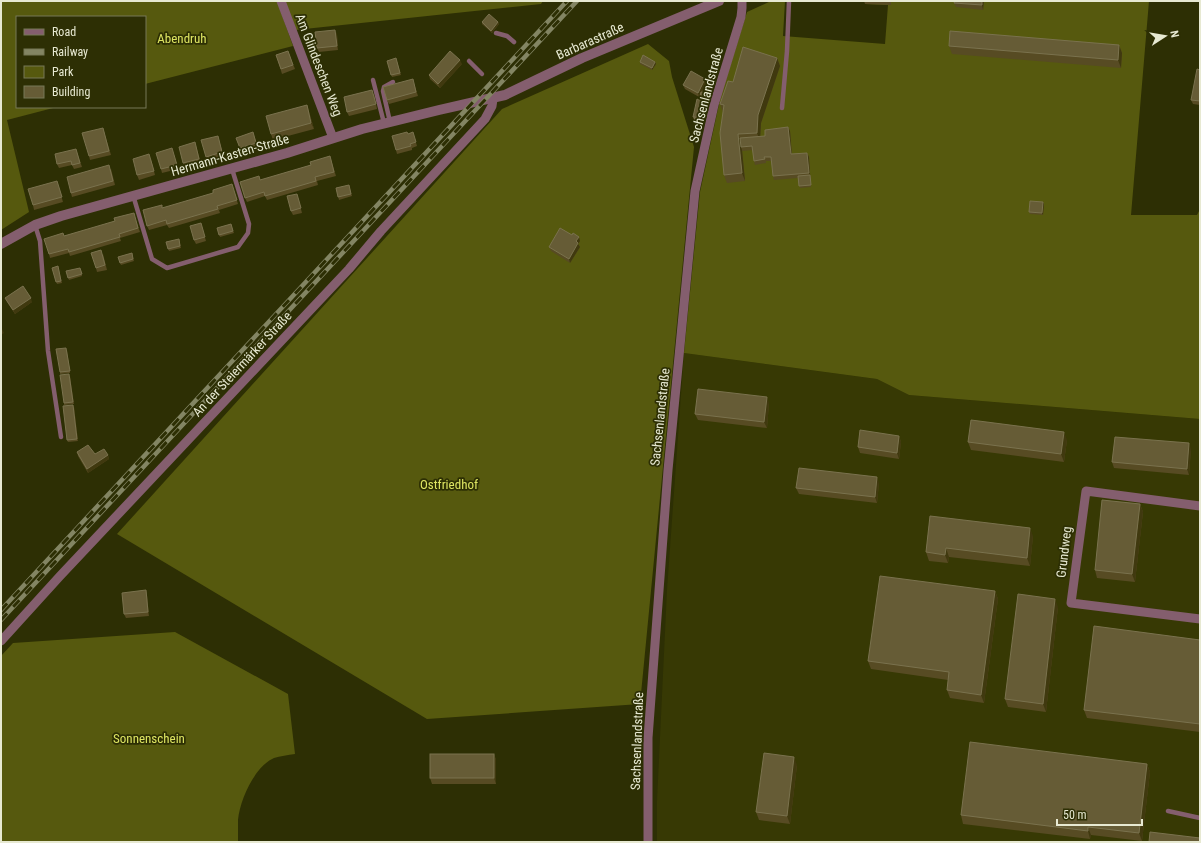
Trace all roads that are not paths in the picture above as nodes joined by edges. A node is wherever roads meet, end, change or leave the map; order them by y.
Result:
1 (281, 1) edge
2 (719, 1) edge
3 (742, 1) edge
4 (789, 1) edge
5 (496, 32) dead end
6 (514, 42) dead end
7 (469, 61) dead end
8 (482, 74) dead end
9 (373, 80) dead end
10 (393, 82) dead end
11 (493, 99) junction
12 (472, 103) joint
13 (782, 108) dead end
14 (387, 123) junction
15 (333, 138) junction
16 (232, 169) junction
17 (133, 195) junction
18 (35, 226) junction
19 (1, 244) edge
20 (61, 437) dead end
21 (1200, 506) edge
22 (1200, 620) edge
23 (1, 641) edge
24 (1168, 811) dead end
25 (1200, 818) edge
26 (648, 842) edge

1 - 15 street, Am Glindeschen Weg
2 - 11 street, Barbarastraße
3 - 26 street, Sachsenlandstraße
4 - 13 lane
5 - 6 lane
7 - 8 lane
9 - 14 lane
10 - 14 lane
11 - 12 street, Barbarastraße
11 - 23 street, An der Steiermärker Straße
12 - 14 street, Hermann-Kasten-Straße
14 - 15 street, Hermann-Kasten-Straße
15 - 16 street, Hermann-Kasten-Straße
16 - 17 street, Hermann-Kasten-Straße
16 - 17 lane
17 - 18 street, Hermann-Kasten-Straße
18 - 19 street, Hermann-Kasten-Straße
18 - 20 lane
21 - 22 street, Grundweg
24 - 25 lane

